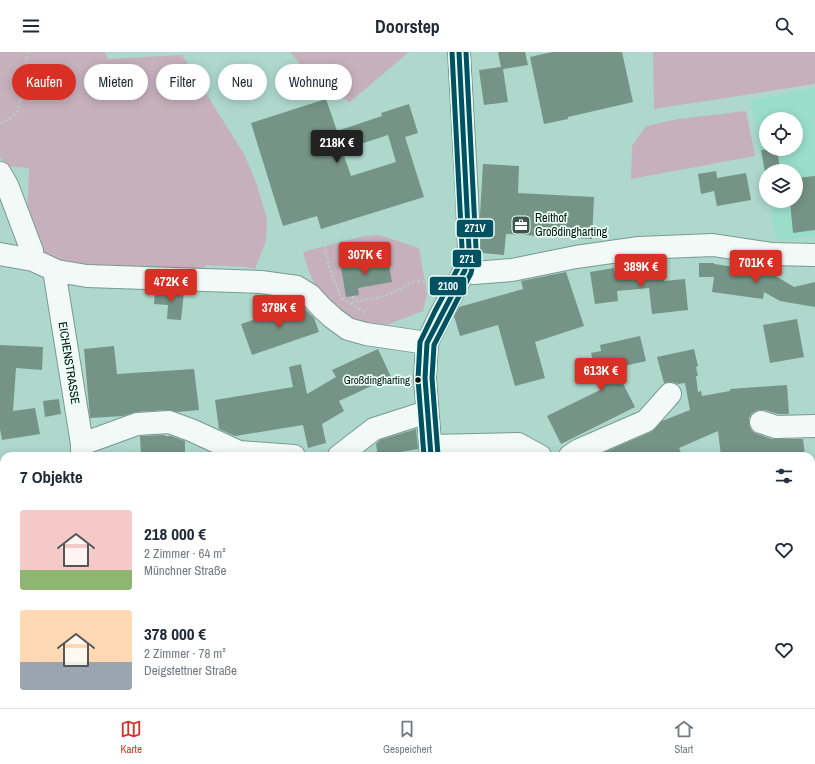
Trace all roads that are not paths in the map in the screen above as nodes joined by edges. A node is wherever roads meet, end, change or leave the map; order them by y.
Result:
1 (459, 52) edge
2 (0, 173) edge
3 (0, 254) edge
4 (815, 256) edge
5 (33, 260) junction
6 (465, 270) junction
7 (57, 271) junction
8 (427, 343) junction
9 (670, 394) dead end
10 (427, 412) junction
11 (761, 422) dead end
12 (815, 426) edge
13 (82, 450) edge
14 (431, 451) edge
15 (239, 452) edge
16 (344, 452) edge
17 (533, 452) edge
18 (576, 452) edge

1 - 6 street
2 - 5 street
3 - 5 street
4 - 6 street
5 - 7 street
6 - 8 street
7 - 8 street
7 - 13 street, EICHENSTRASSE
8 - 10 street
9 - 18 street
10 - 14 street
10 - 16 street
11 - 12 street
13 - 15 street
14 - 17 street

